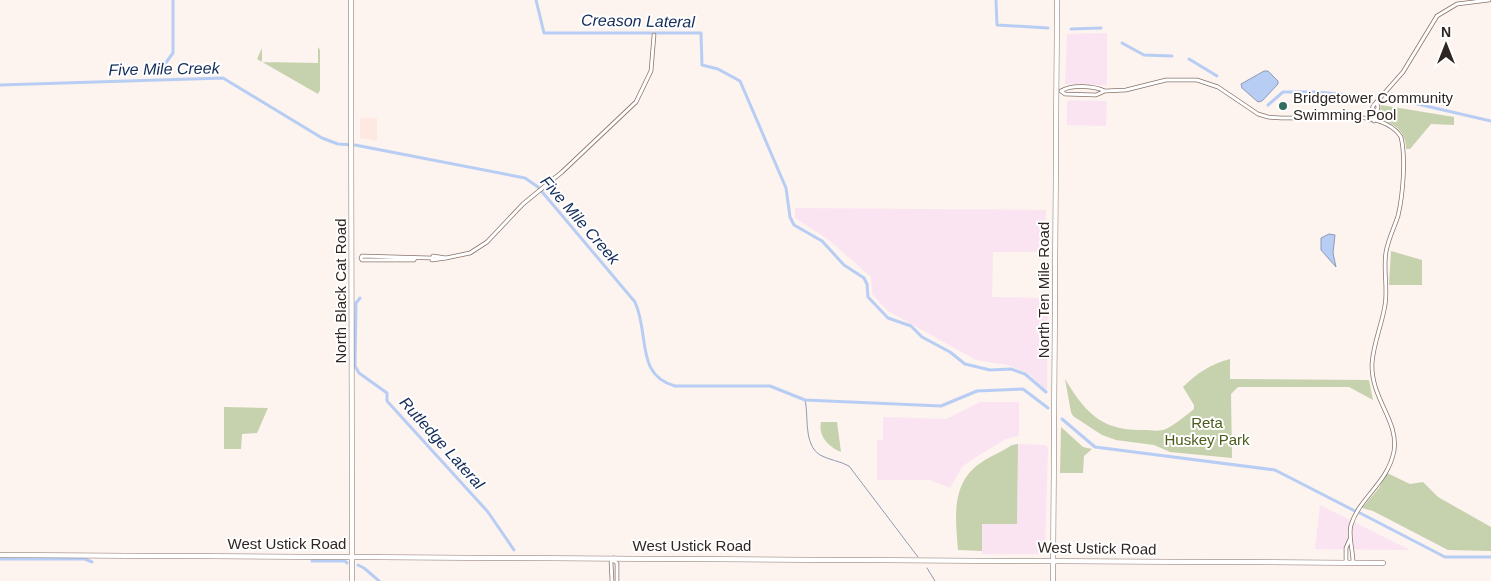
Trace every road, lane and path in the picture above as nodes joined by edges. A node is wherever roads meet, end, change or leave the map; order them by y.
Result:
1 (351, 0) edge
2 (1058, 0) edge
3 (1489, 0) edge
4 (654, 35) dead end
5 (1059, 91) junction
6 (1105, 91) junction
7 (1372, 120) junction
8 (353, 258) junction
9 (1350, 539) junction
10 (0, 555) edge
11 (352, 556) junction
12 (614, 559) junction
13 (1053, 560) junction
14 (1346, 562) junction
15 (1353, 562) junction
16 (1383, 563) dead end
17 (352, 581) edge
18 (612, 581) edge
19 (617, 581) edge
20 (1053, 581) edge

1 - 8 main road, North Black Cat Road
2 - 5 main road, North Ten Mile Road
3 - 7 street
4 - 8 street
5 - 6 street
5 - 6 street
5 - 13 main road, North Ten Mile Road
6 - 7 street
7 - 9 street
8 - 11 main road, North Black Cat Road
9 - 14 street
9 - 15 street
10 - 11 main road, West Ustick Road
11 - 12 main road, West Ustick Road
11 - 17 main road, North Black Cat Road
12 - 13 main road, West Ustick Road
12 - 18 street
12 - 19 street
13 - 14 main road, West Ustick Road
13 - 20 main road, North Ten Mile Road
14 - 15 main road, West Ustick Road
15 - 16 main road, West Ustick Road

